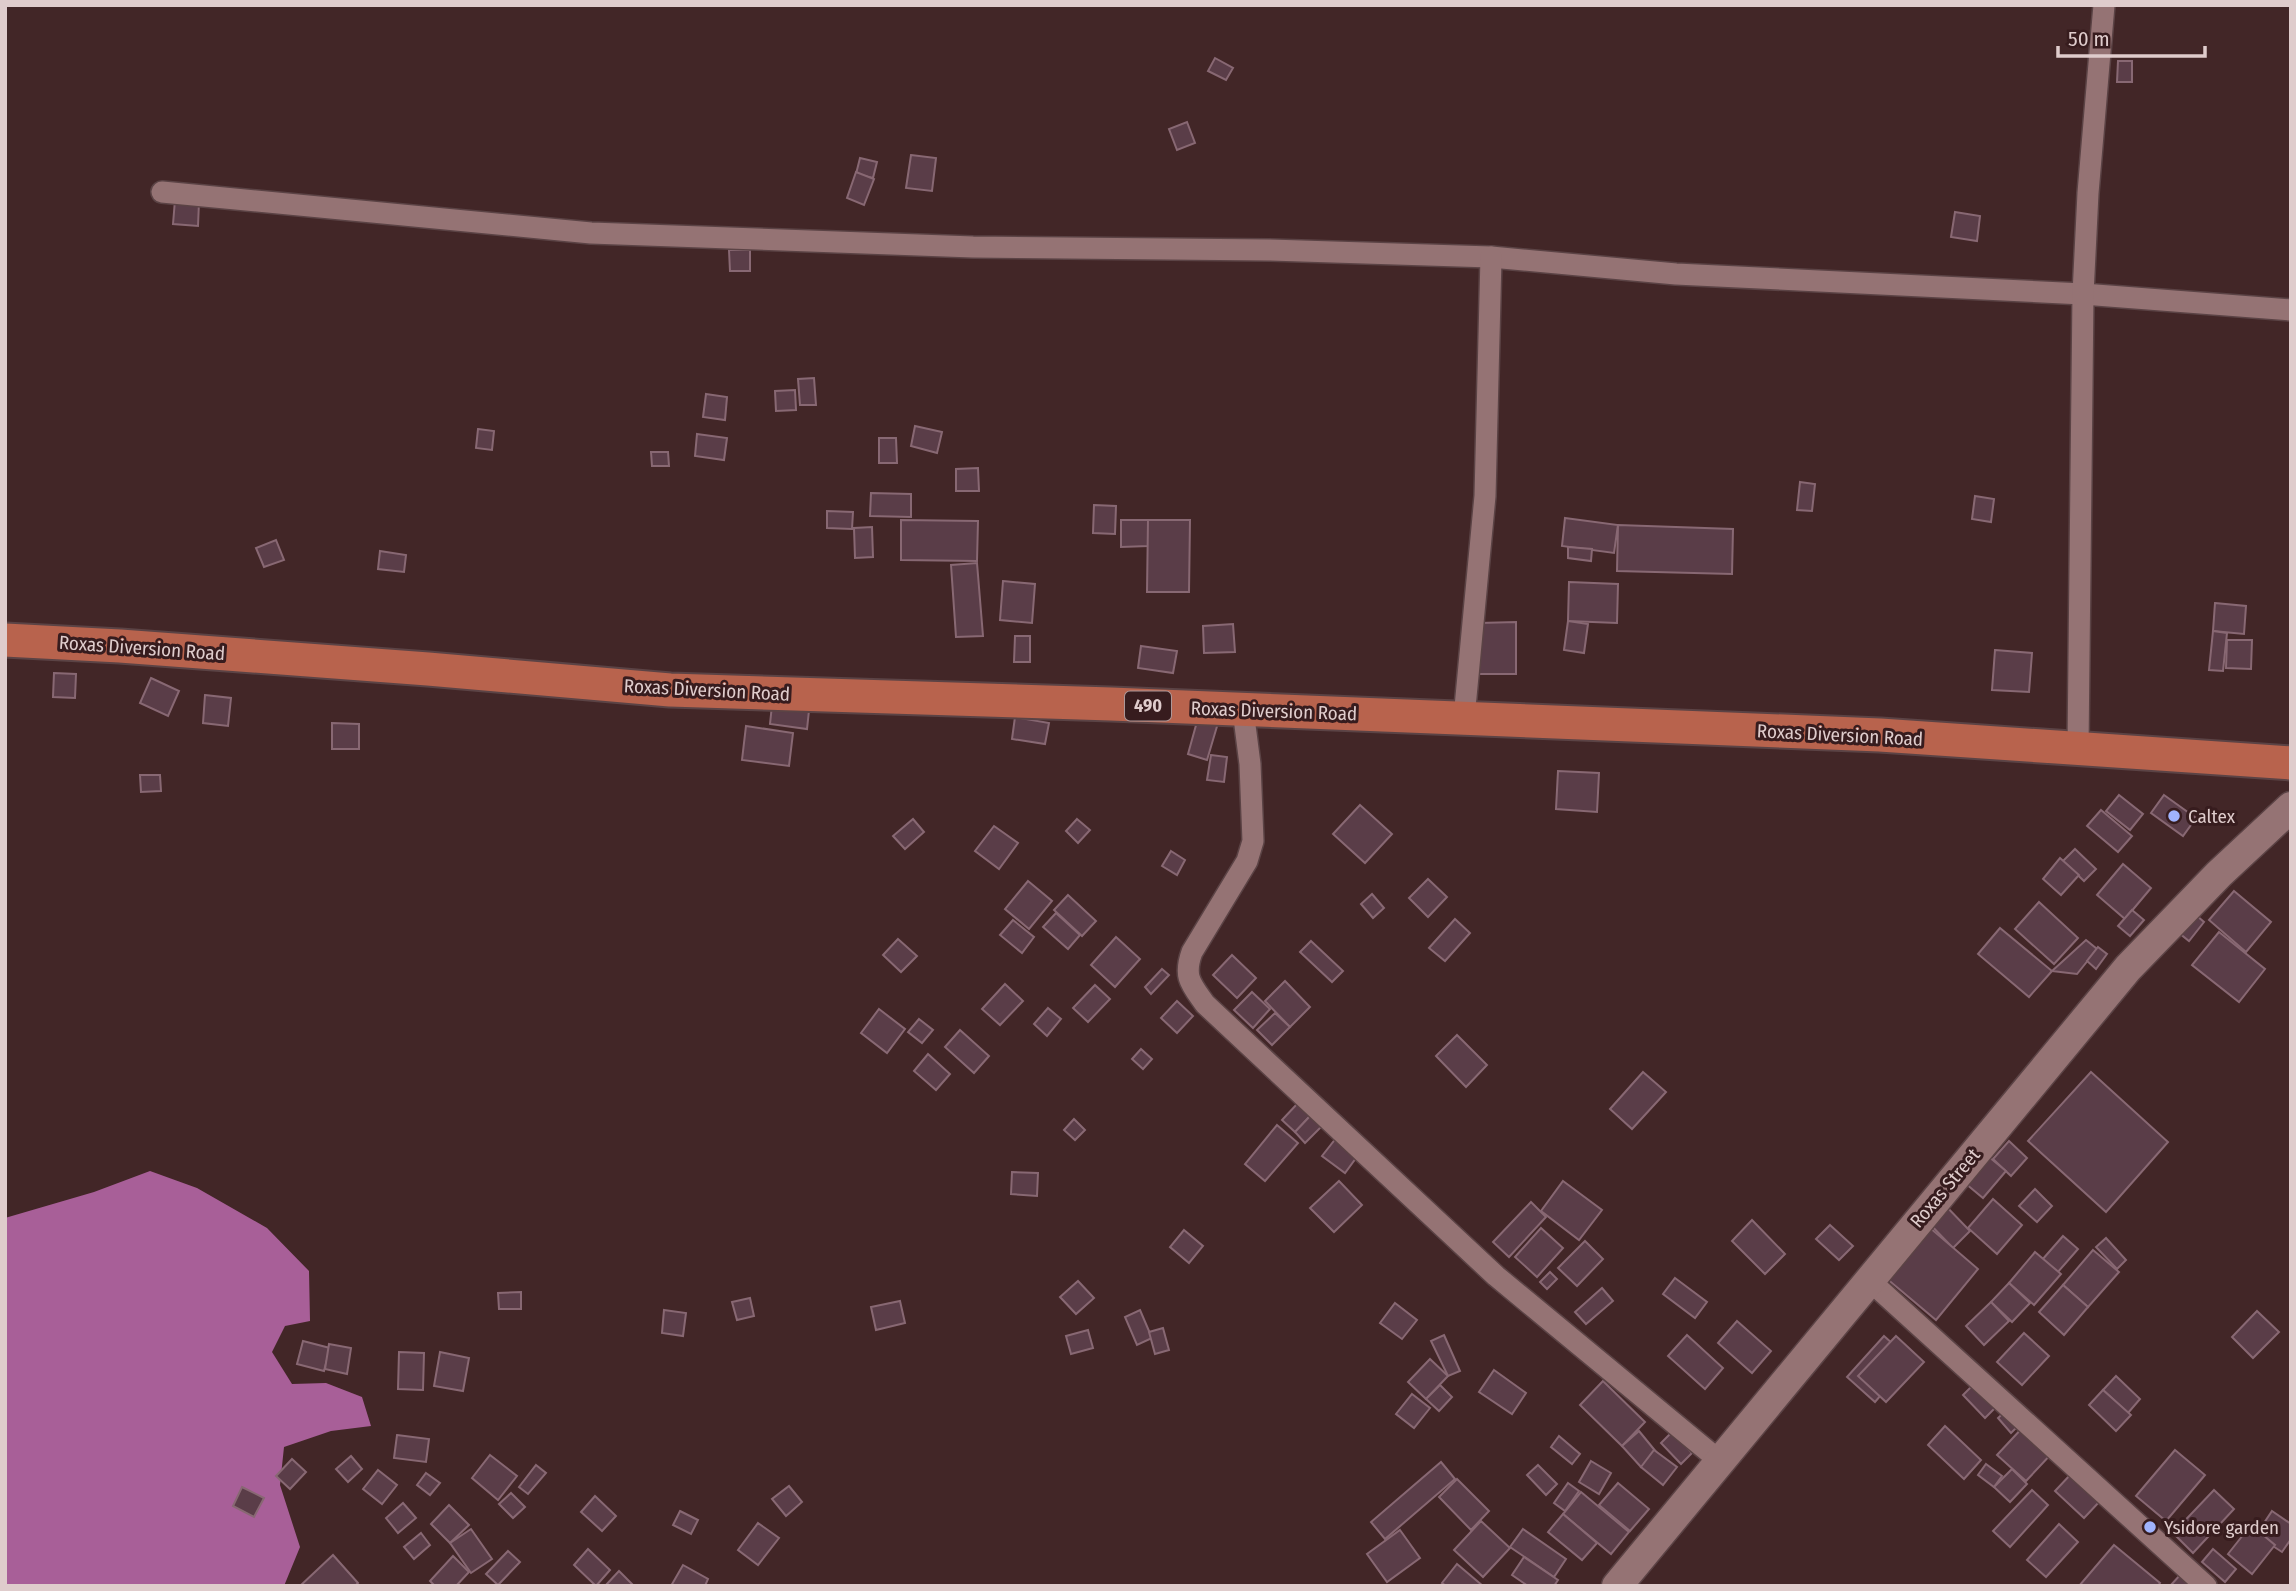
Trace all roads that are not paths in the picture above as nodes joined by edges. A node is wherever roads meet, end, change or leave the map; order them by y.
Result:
1 (2104, 5) edge
2 (162, 192) dead end
3 (1491, 257) junction
4 (2083, 294) junction
5 (2291, 310) edge
6 (5, 640) edge
7 (1243, 710) junction
8 (1464, 718) junction
9 (2078, 748) junction
10 (2291, 763) edge
11 (2289, 811) edge
12 (1869, 1280) junction
13 (1721, 1462) junction
14 (1617, 1586) edge
15 (2206, 1586) edge

1 - 4 street
2 - 3 street
3 - 4 street
3 - 8 street
4 - 5 street
4 - 9 street
6 - 7 main road, Roxas Diversion Road / 490
7 - 8 main road, Roxas Diversion Road / 490
7 - 13 street
8 - 9 main road, Roxas Diversion Road / 490
9 - 10 main road, Roxas Diversion Road / 490
11 - 12 main road, Roxas Street
12 - 13 main road, Roxas Street
12 - 15 street
13 - 14 main road, Roxas Street

